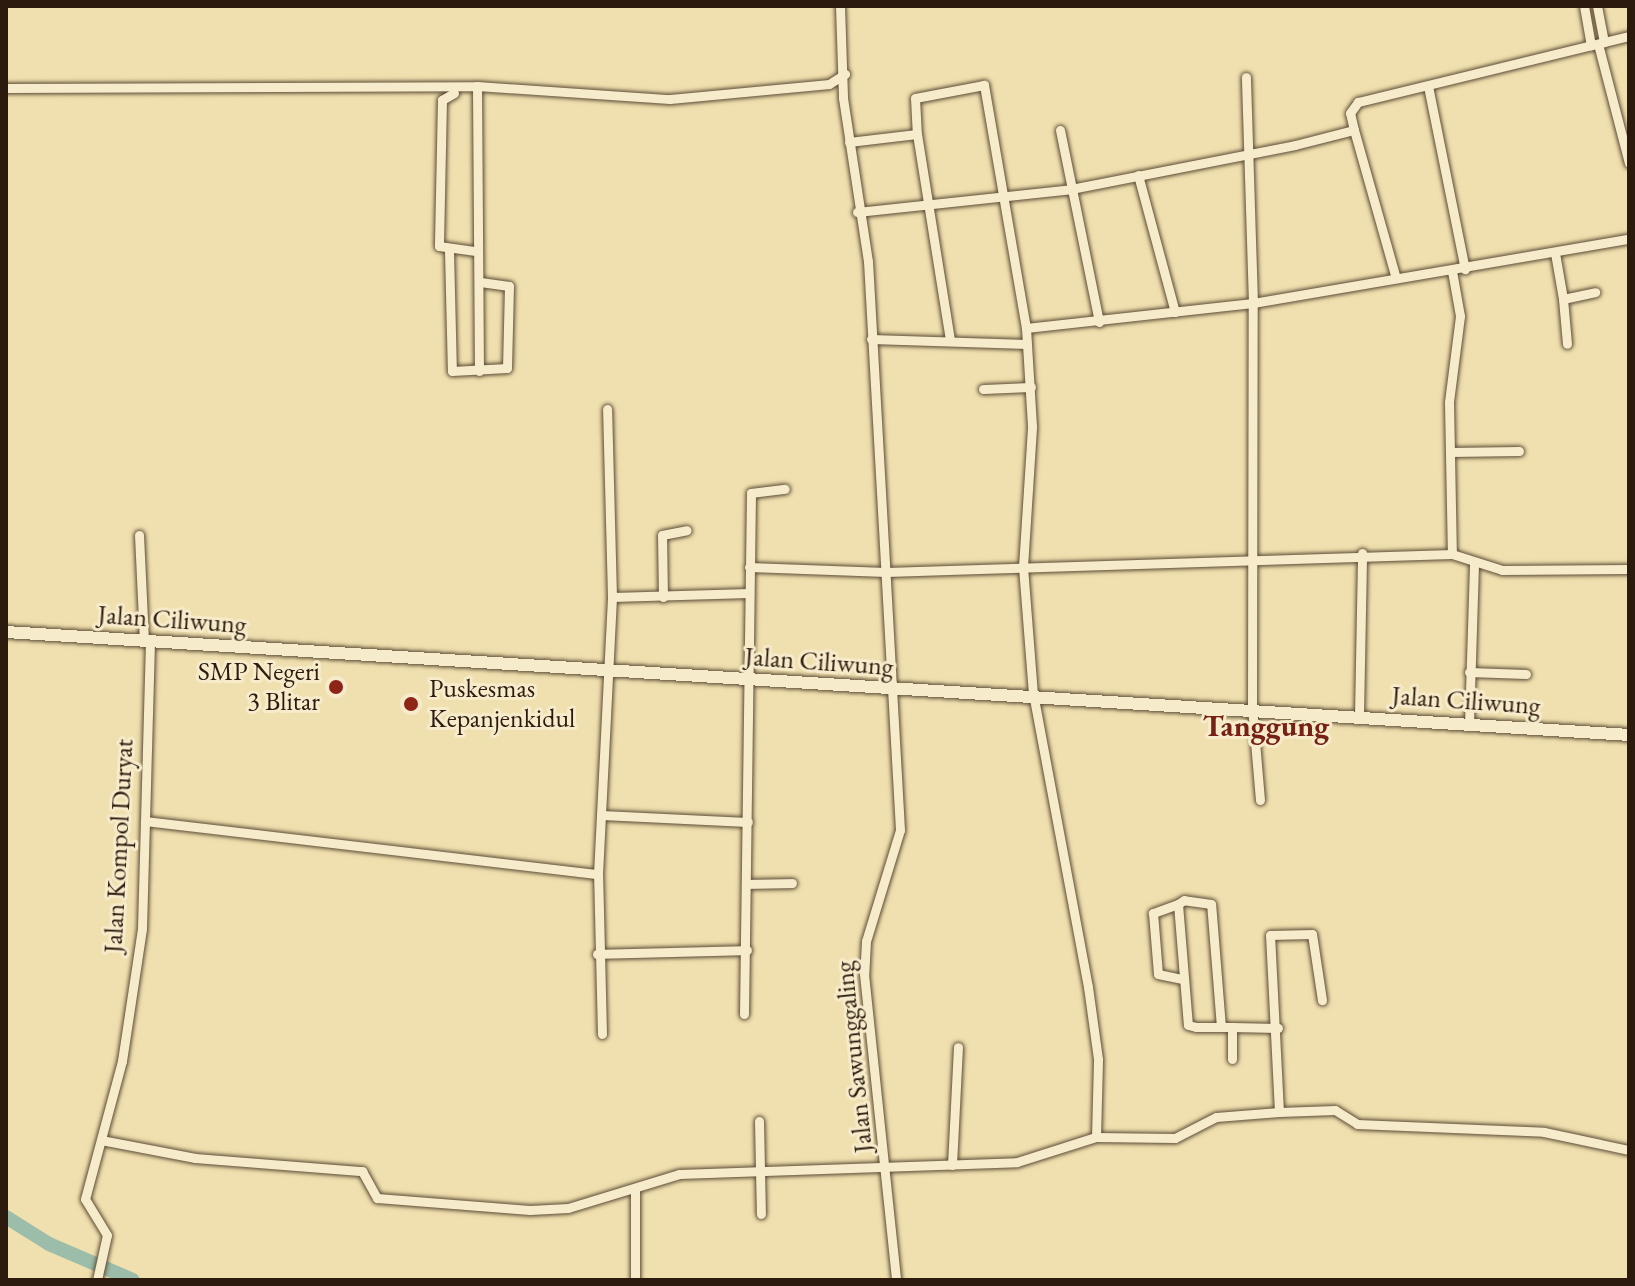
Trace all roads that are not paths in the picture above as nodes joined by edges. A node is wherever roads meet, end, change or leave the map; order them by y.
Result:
1 (840, 6) edge
2 (1584, 6) edge
3 (1597, 6) edge
4 (1629, 36) edge
5 (1598, 44) junction
6 (845, 74) junction
7 (1246, 77) dead end
8 (829, 84) junction
9 (1428, 86) junction
10 (6, 88) edge
11 (477, 90) junction
12 (843, 98) junction
13 (1060, 130) dead end
14 (1354, 130) junction
15 (917, 134) junction
16 (849, 142) junction
17 (1251, 154) junction
18 (1629, 163) edge
19 (1138, 175) junction
20 (1071, 189) junction
21 (1004, 199) junction
22 (930, 206) junction
23 (857, 212) junction
24 (1629, 239) edge
25 (1555, 253) junction
26 (448, 255) junction
27 (476, 255) junction
28 (1465, 269) junction
29 (1452, 271) junction
30 (1396, 278) junction
31 (480, 282) junction
32 (1595, 292) dead end
33 (1563, 299) junction
34 (1253, 303) junction
35 (1175, 312) junction
36 (1099, 322) junction
37 (1026, 328) junction
38 (871, 339) junction
39 (950, 339) junction
40 (1027, 344) junction
41 (1567, 344) dead end
42 (479, 371) junction
43 (1031, 387) junction
44 (983, 389) dead end
45 (607, 409) dead end
46 (1519, 451) dead end
47 (1450, 452) junction
48 (785, 489) dead end
49 (687, 530) dead end
50 (139, 535) dead end
51 (1362, 553) junction
52 (1452, 554) junction
53 (1255, 559) junction
54 (1474, 562) junction
55 (749, 567) junction
56 (1023, 567) junction
57 (1629, 569) edge
58 (886, 572) junction
59 (749, 593) junction
60 (612, 597) junction
61 (663, 597) junction
62 (6, 632) edge
63 (147, 640) junction
64 (610, 670) junction
65 (1469, 672) junction
66 (1526, 674) dead end
67 (748, 679) junction
68 (892, 690) junction
69 (1033, 694) junction
70 (1252, 707) junction
71 (1359, 715) junction
72 (1469, 724) junction
73 (1629, 735) edge
74 (1260, 800) dead end
75 (601, 815) junction
76 (145, 821) junction
77 (748, 822) junction
78 (598, 874) junction
79 (792, 883) dead end
80 (748, 884) junction
81 (1178, 904) junction
82 (747, 950) junction
83 (597, 954) junction
84 (1182, 979) junction
85 (1322, 1000) dead end
86 (744, 1014) dead end
87 (1221, 1027) junction
88 (1232, 1027) junction
89 (1278, 1028) junction
90 (602, 1034) dead end
91 (958, 1047) dead end
92 (1232, 1059) dead end
93 (1279, 1112) junction
94 (759, 1121) dead end
95 (1096, 1137) junction
96 (101, 1140) junction
97 (1629, 1150) edge
98 (887, 1165) junction
99 (952, 1165) junction
100 (759, 1169) junction
101 (635, 1191) junction
102 (761, 1214) dead end
103 (635, 1278) edge
104 (97, 1280) edge
105 (896, 1280) edge

1 - 6 street, Jalan Sawunggaling
2 - 5 street
3 - 5 street
4 - 5 street
5 - 9 street
5 - 18 street
6 - 8 street
6 - 12 street, Jalan Sawunggaling
7 - 17 street
8 - 11 street
8 - 12 street
9 - 14 street
9 - 28 street
10 - 11 street
11 - 26 street
11 - 27 street
12 - 16 street, Jalan Sawunggaling
13 - 20 street
14 - 17 street
14 - 30 street
15 - 16 street
15 - 21 street
15 - 22 street
16 - 23 street, Jalan Sawunggaling
17 - 19 street
17 - 34 street
19 - 20 street
19 - 35 street
20 - 21 street
20 - 36 street
21 - 22 street
21 - 37 street
22 - 23 street
22 - 39 street
23 - 38 street, Jalan Sawunggaling
24 - 25 street
25 - 28 street
25 - 33 street
26 - 27 street
26 - 42 street
27 - 31 street
28 - 29 street
29 - 30 street
29 - 47 street
30 - 34 street
31 - 42 street
31 - 42 street
32 - 33 street
33 - 41 street
34 - 35 street
34 - 53 street
35 - 36 street
36 - 37 street
37 - 40 street
38 - 39 street
38 - 58 street, Jalan Sawunggaling
39 - 40 street
40 - 43 street
43 - 44 street
43 - 56 street
45 - 60 street
46 - 47 street
47 - 52 street
48 - 55 street
49 - 61 street
50 - 63 street, Jalan Kompol Duryat
51 - 52 street
51 - 53 street
51 - 71 street
52 - 54 street
53 - 56 street
53 - 70 street
54 - 57 street
54 - 65 street
55 - 58 street
55 - 59 street
56 - 58 street
56 - 69 street
58 - 68 street, Jalan Sawunggaling
59 - 61 street
59 - 67 street
60 - 61 street
60 - 64 street
62 - 63 main road, Jalan Ciliwung
63 - 64 main road, Jalan Ciliwung
63 - 76 street, Jalan Kompol Duryat
64 - 67 main road, Jalan Ciliwung
64 - 75 street
65 - 66 street
65 - 72 street
67 - 68 main road, Jalan Ciliwung
67 - 77 street
68 - 69 main road, Jalan Ciliwung
68 - 98 street, Jalan Sawunggaling
69 - 70 main road, Jalan Ciliwung
69 - 95 street
70 - 71 main road, Jalan Ciliwung
70 - 74 street
71 - 72 main road, Jalan Ciliwung
72 - 73 main road, Jalan Ciliwung
75 - 77 street
75 - 78 street
76 - 78 street
76 - 96 street, Jalan Kompol Duryat
77 - 80 street
78 - 83 street
79 - 80 street
80 - 82 street
81 - 84 street
81 - 84 street
81 - 87 street
82 - 83 street
82 - 86 street
83 - 90 street
84 - 87 street
85 - 89 street
87 - 88 street
88 - 89 street
88 - 92 street
89 - 93 street
91 - 99 street
93 - 95 street
93 - 97 street
94 - 100 street
95 - 99 street
96 - 101 street
96 - 104 street, Jalan Kompol Duryat
98 - 99 street
98 - 100 street
98 - 105 street, Jalan Sawunggaling
100 - 101 street
100 - 102 street
101 - 103 street

